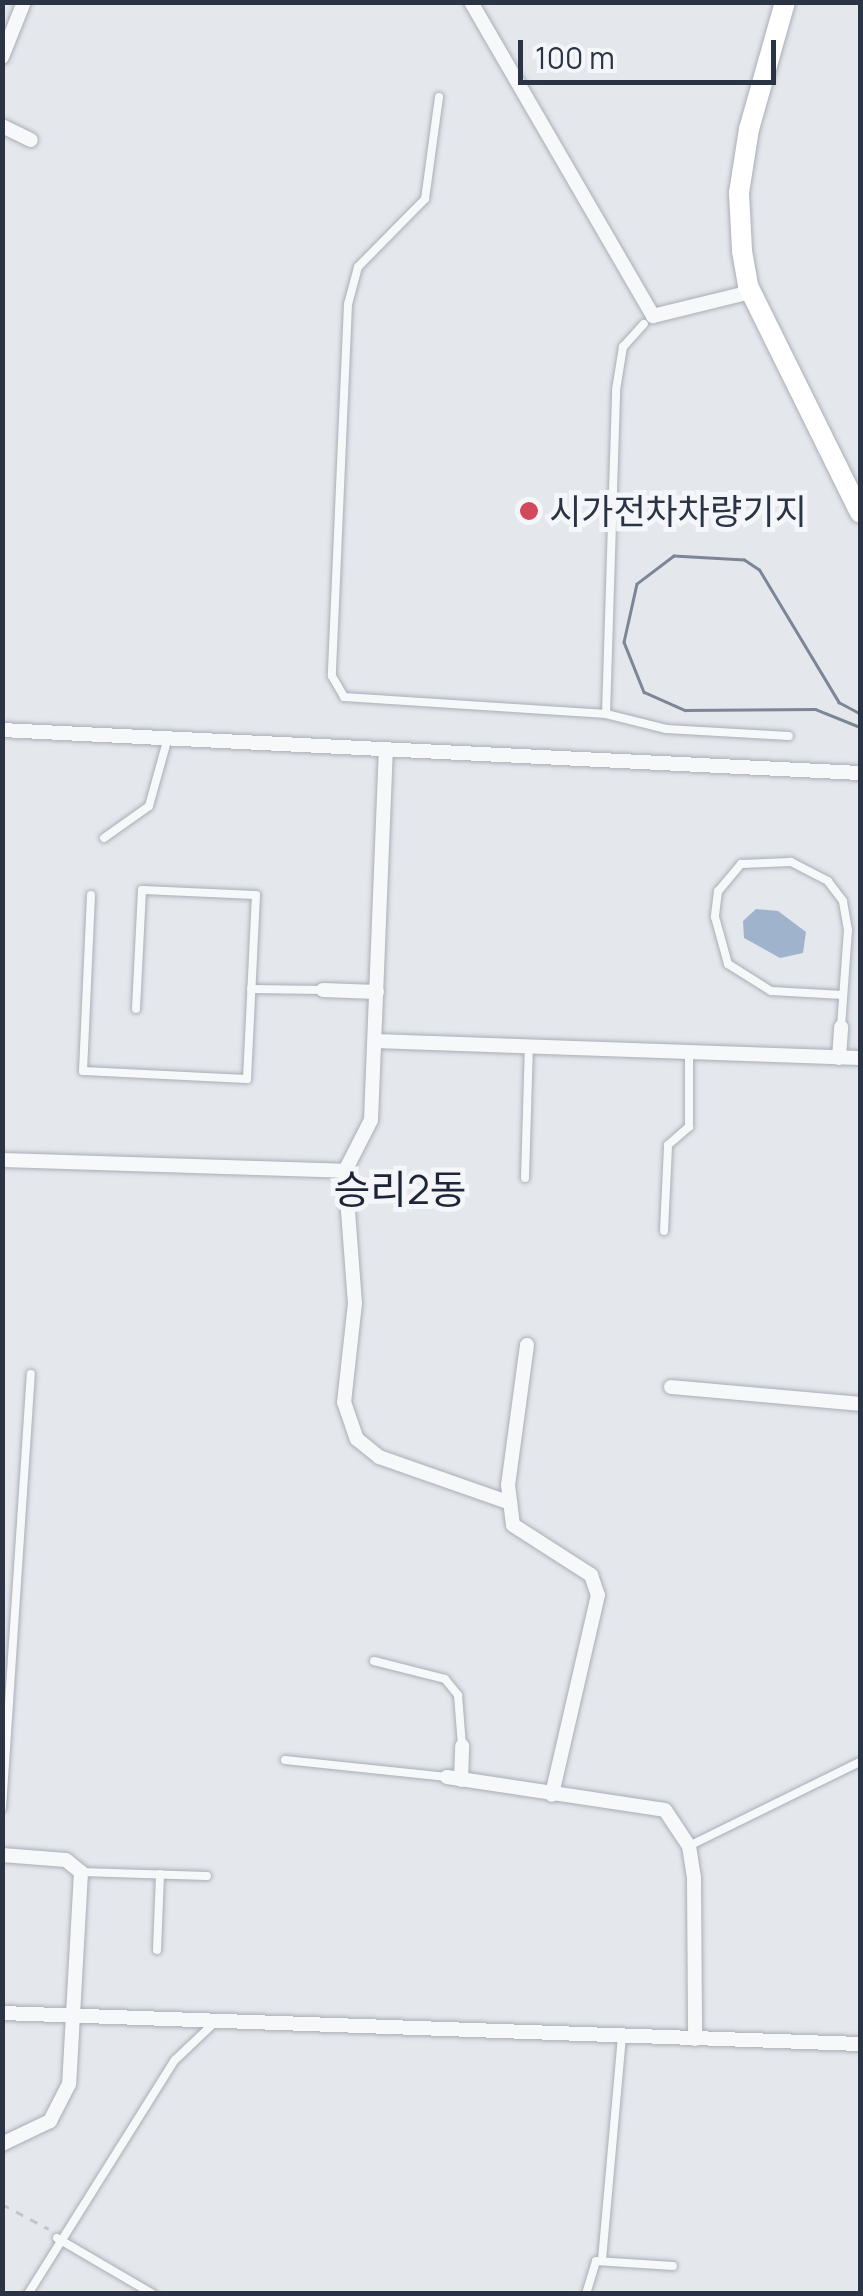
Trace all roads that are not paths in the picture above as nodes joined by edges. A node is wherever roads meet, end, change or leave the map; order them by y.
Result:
1 (24, 2) edge
2 (471, 2) edge
3 (785, 2) edge
4 (2, 58) edge
5 (438, 97) dead end
6 (2, 126) edge
7 (31, 140) dead end
8 (751, 292) junction
9 (649, 320) junction
10 (860, 513) edge
11 (606, 714) junction
12 (2, 730) edge
13 (789, 736) dead end
14 (167, 741) junction
15 (386, 750) junction
16 (860, 773) edge
17 (104, 838) dead end
18 (91, 895) dead end
19 (251, 989) junction
20 (323, 990) joint
21 (377, 992) junction
22 (843, 995) junction
23 (136, 1009) dead end
24 (841, 1027) joint
25 (375, 1041) junction
26 (529, 1048) junction
27 (689, 1055) junction
28 (839, 1058) junction
29 (860, 1058) edge
30 (2, 1160) edge
31 (345, 1171) junction
32 (525, 1178) dead end
33 (664, 1231) dead end
34 (527, 1345) dead end
35 (31, 1374) dead end
36 (671, 1387) dead end
37 (860, 1404) edge
38 (510, 1503) junction
39 (374, 1661) dead end
40 (6, 1702) edge
41 (462, 1746) joint
42 (284, 1760) dead end
43 (860, 1762) edge
44 (454, 1779) junction
45 (552, 1795) junction
46 (2, 1808) edge
47 (689, 1846) junction
48 (2, 1854) edge
49 (82, 1872) junction
50 (160, 1874) junction
51 (207, 1876) dead end
52 (157, 1950) dead end
53 (2, 2012) edge
54 (72, 2017) junction
55 (217, 2020) junction
56 (622, 2036) junction
57 (694, 2039) junction
58 (860, 2044) edge
59 (2, 2144) edge
60 (57, 2238) junction
61 (602, 2260) junction
62 (673, 2266) dead end
63 (28, 2294) edge
64 (154, 2294) edge
65 (586, 2294) edge

1 - 4 street
2 - 9 street
3 - 8 main road
5 - 11 lane
6 - 7 street
8 - 9 street
8 - 10 main road
9 - 11 lane
11 - 13 lane
12 - 14 street
14 - 15 street
14 - 17 lane
15 - 16 street
15 - 21 street
18 - 19 lane
19 - 20 lane
19 - 23 lane
20 - 21 street
21 - 25 street
22 - 22 lane
22 - 24 lane
24 - 28 street
25 - 26 street
25 - 31 street
26 - 27 street
26 - 32 lane
27 - 28 street
27 - 33 lane
28 - 29 street
30 - 31 street
31 - 38 street
34 - 38 street
35 - 40 lane
36 - 37 street
38 - 45 street
39 - 41 lane
40 - 46 lane
41 - 44 street
42 - 44 lane
43 - 47 lane
44 - 45 street
45 - 47 street
47 - 57 street
48 - 49 street
49 - 50 lane
49 - 54 street
50 - 51 lane
50 - 52 lane
53 - 54 street
54 - 55 street
54 - 59 street
55 - 56 street
55 - 60 lane
56 - 57 street
56 - 61 lane
57 - 58 street
60 - 63 lane
60 - 64 lane
61 - 62 lane
61 - 65 lane

